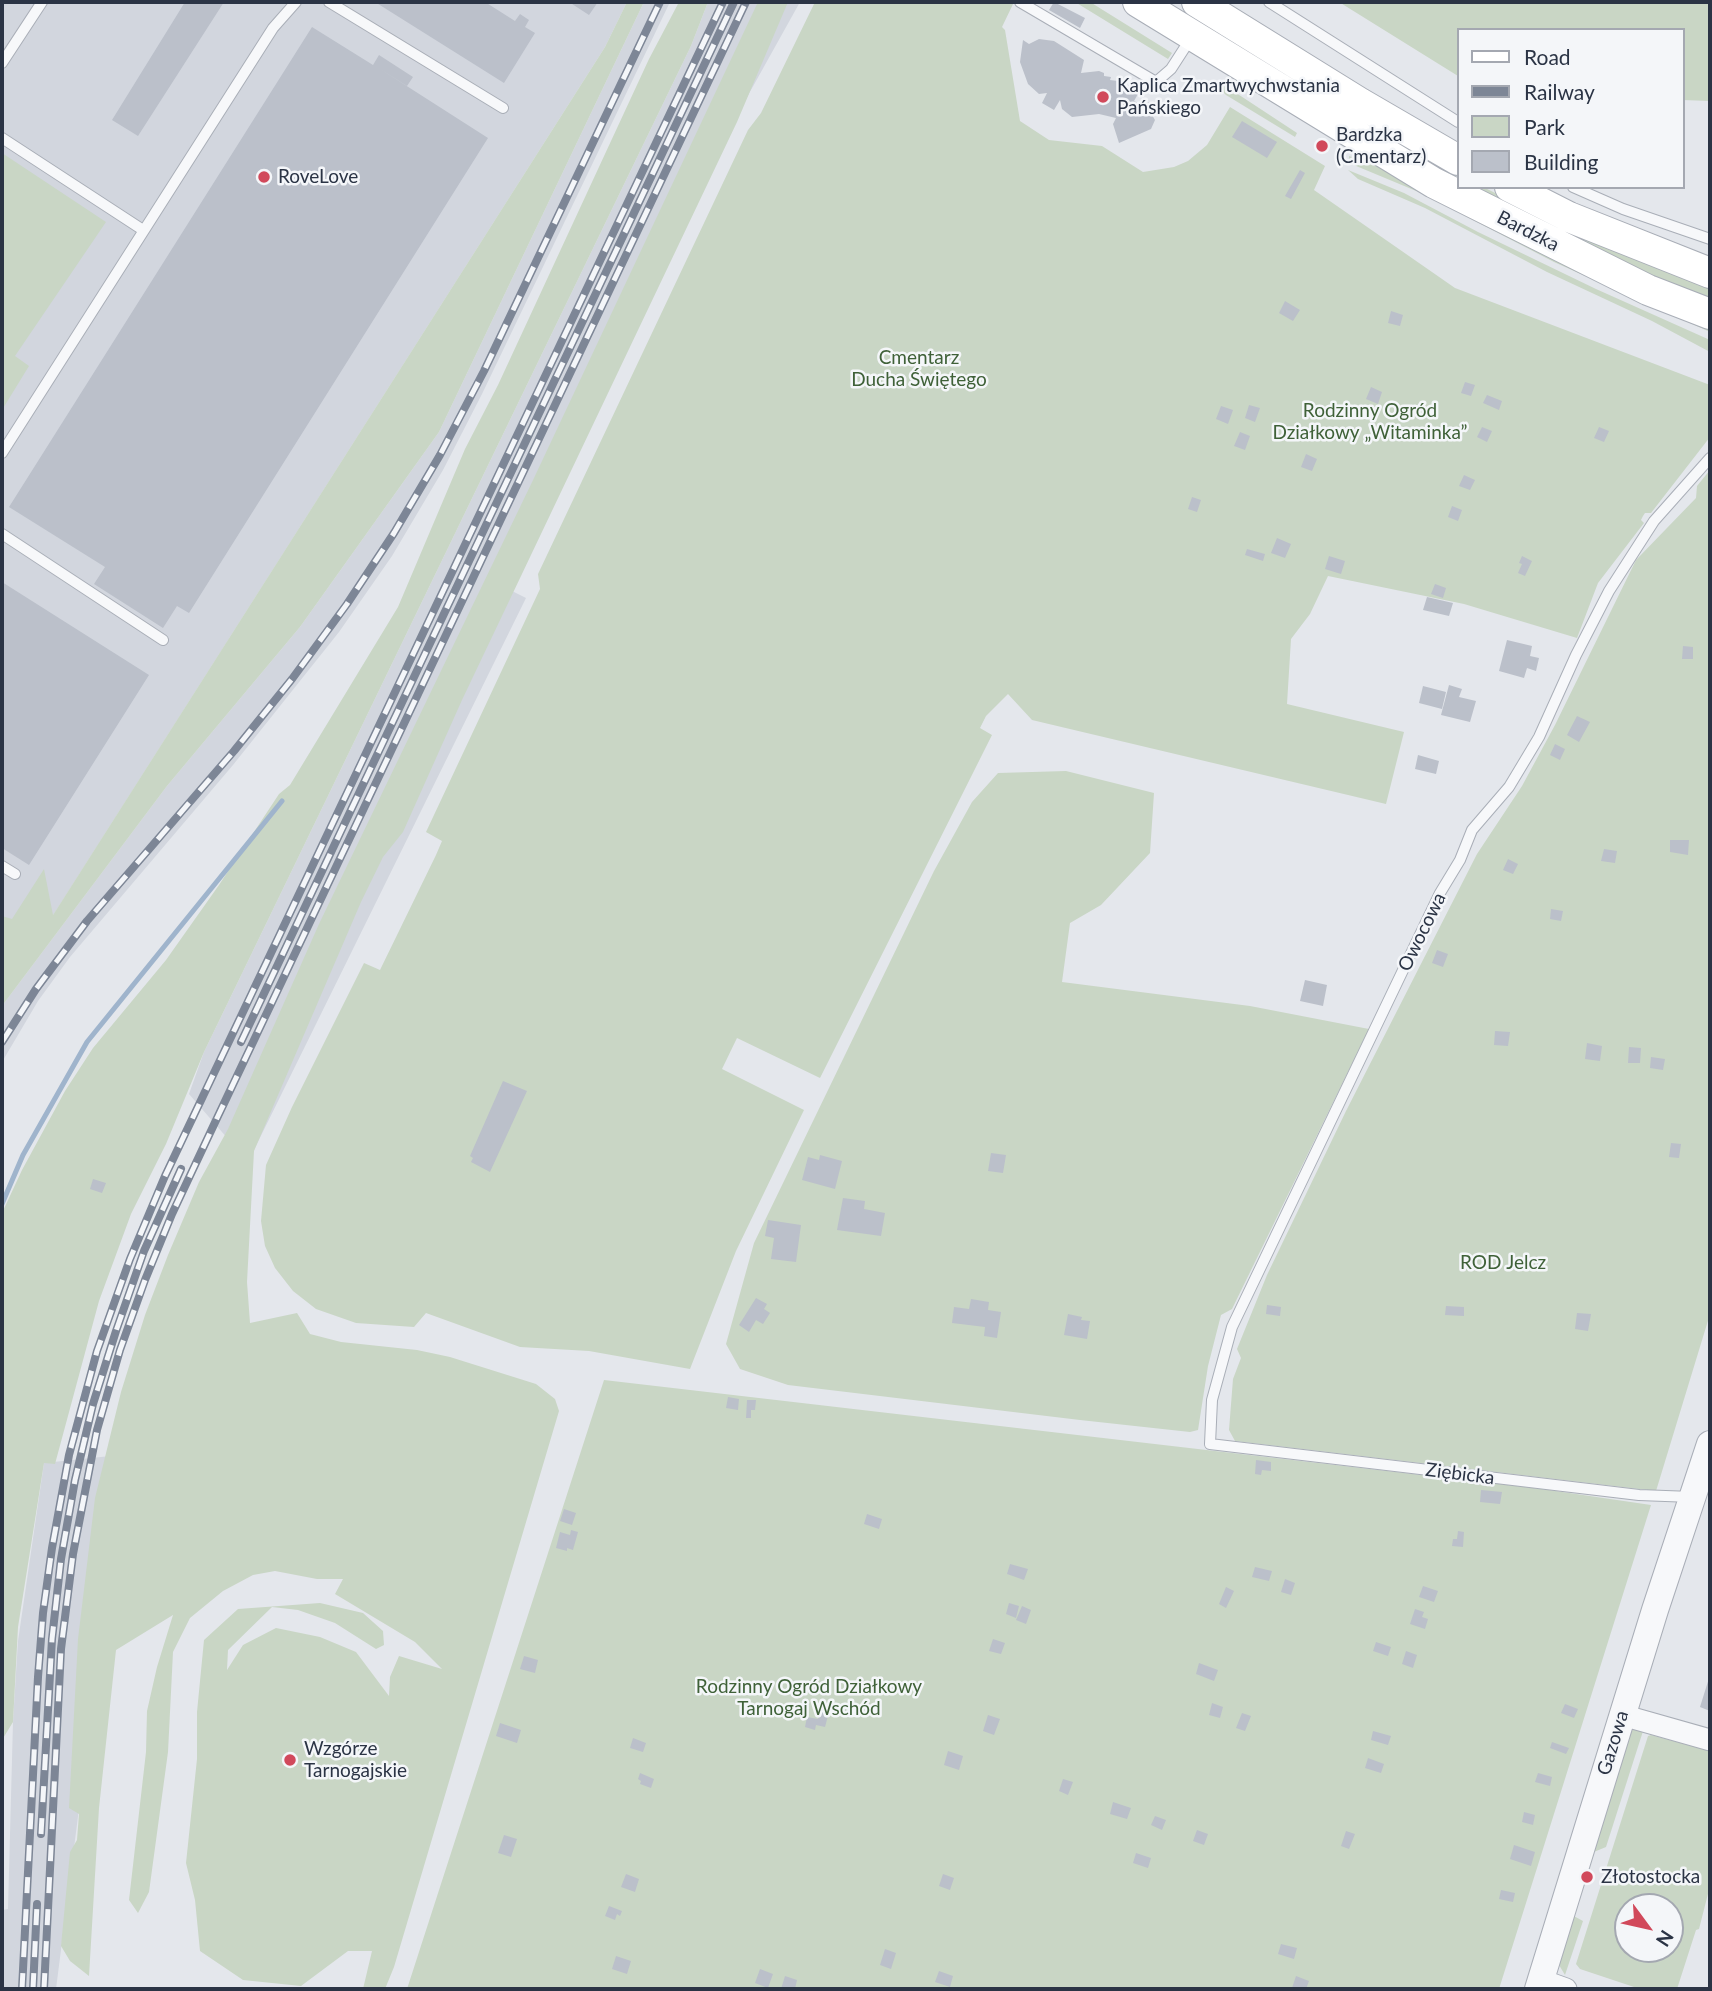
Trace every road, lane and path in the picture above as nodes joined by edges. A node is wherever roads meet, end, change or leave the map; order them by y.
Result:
1 (41, 2) edge
2 (296, 2) edge
3 (329, 2) edge
4 (1020, 2) edge
5 (1138, 2) edge
6 (1196, 2) edge
7 (1269, 2) edge
8 (1192, 35) junction
9 (2, 63) edge
10 (503, 108) dead end
11 (1456, 120) edge
12 (2, 138) edge
13 (1456, 159) edge
14 (1514, 189) edge
15 (1577, 189) edge
16 (143, 230) junction
17 (1710, 239) edge
18 (1710, 273) edge
19 (1710, 314) edge
20 (2, 453) edge
21 (1710, 457) edge
22 (2, 534) edge
23 (163, 640) dead end
24 (2, 866) edge
25 (15, 874) dead end
26 (1210, 1444) joint
27 (1710, 1444) edge
28 (1701, 1499) edge
29 (1622, 1715) junction
30 (1710, 1740) edge
31 (1540, 1985) edge
32 (1566, 1989) edge

1 - 9 lane
2 - 16 lane
3 - 10 lane
4 - 8 lane
5 - 8 main road, Bardzka
6 - 13 main road
7 - 11 lane
8 - 19 main road, Bardzka
12 - 16 lane
14 - 18 main road, Bardzka
15 - 17 lane
16 - 20 lane
21 - 26 lane, Owocowa
22 - 23 lane
24 - 25 lane
26 - 28 lane, Ziębicka
27 - 28 street, Gazowa
28 - 29 street, Gazowa
29 - 30 street
29 - 31 street, Gazowa
31 - 32 street

